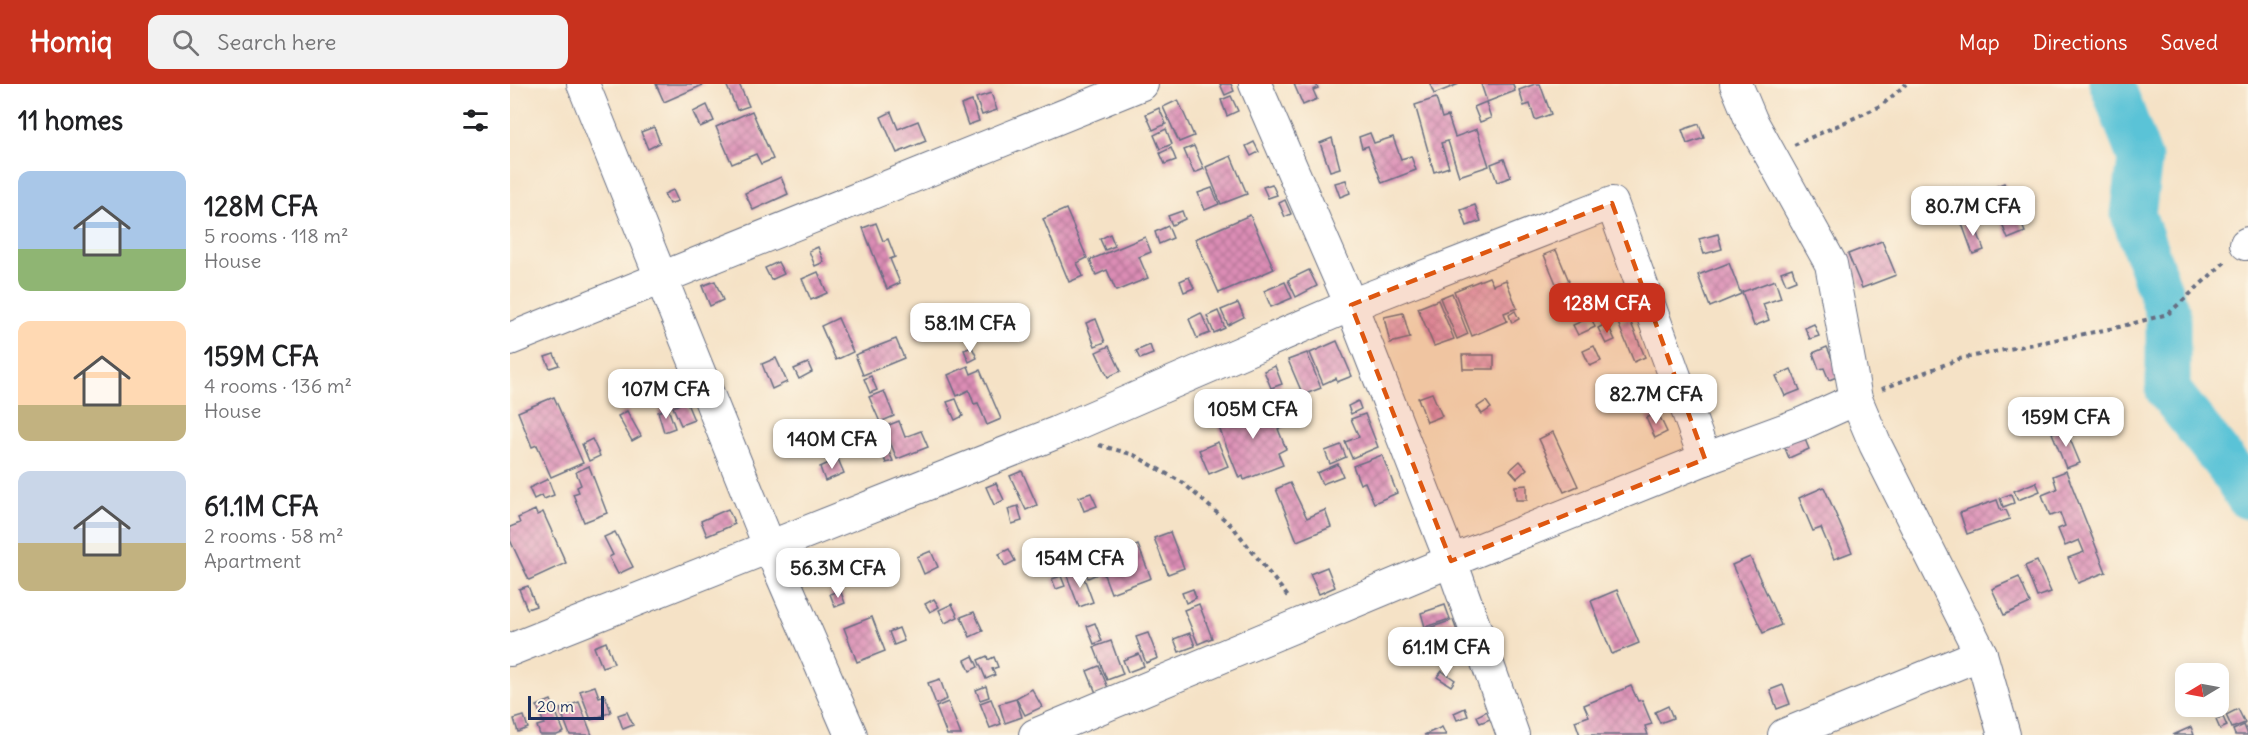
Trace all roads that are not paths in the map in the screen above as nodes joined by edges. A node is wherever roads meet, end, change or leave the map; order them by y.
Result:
1 (583, 84) edge
2 (1142, 84) edge
3 (1255, 84) edge
4 (1736, 84) edge
5 (660, 278) junction
6 (1351, 305) junction
7 (510, 339) edge
8 (1857, 399) junction
9 (1705, 459) junction
10 (770, 548) junction
11 (1451, 561) junction
12 (510, 650) edge
13 (1982, 654) junction
14 (851, 735) edge
15 (1035, 735) edge
16 (1513, 735) edge
17 (1784, 735) edge
18 (2004, 735) edge

1 - 5 street
2 - 5 street
3 - 6 street
4 - 8 street
5 - 7 street
5 - 10 street
6 - 9 street
6 - 10 street
6 - 11 street
8 - 9 street
8 - 13 street
9 - 11 street
10 - 12 street
10 - 14 street
11 - 15 street
11 - 16 street
13 - 17 street
13 - 18 street

